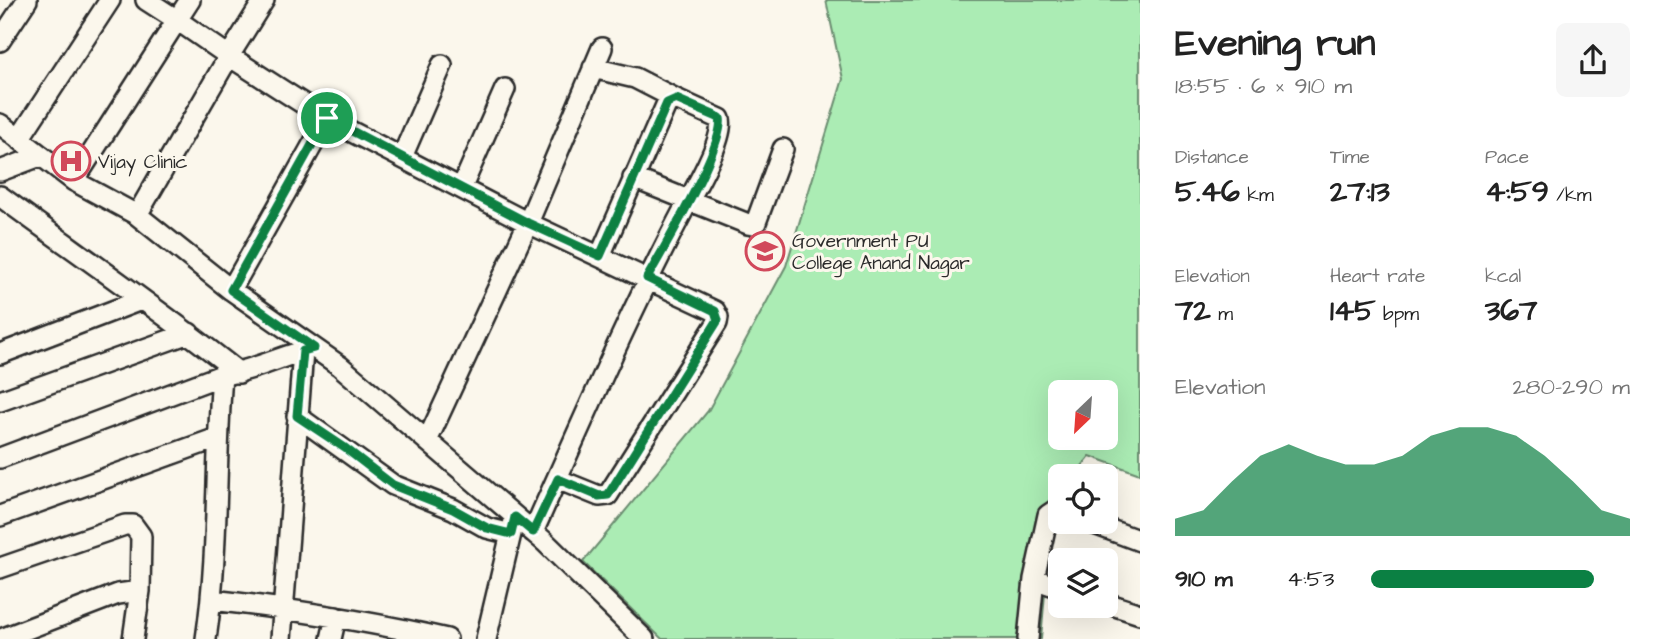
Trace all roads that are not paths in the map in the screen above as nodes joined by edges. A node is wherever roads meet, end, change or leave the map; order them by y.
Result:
1 (27, 0) edge
2 (110, 0) edge
3 (146, 0) edge
4 (190, 0) edge
5 (264, 0) edge
6 (177, 20) junction
7 (0, 41) edge
8 (602, 48) dead end
9 (229, 56) junction
10 (442, 65) dead end
11 (593, 68) junction
12 (505, 89) dead end
13 (676, 99) junction
14 (327, 118) junction
15 (0, 124) edge
16 (19, 139) junction
17 (783, 149) dead end
18 (40, 156) junction
19 (402, 158) junction
20 (0, 171) edge
21 (633, 178) junction
22 (74, 181) junction
23 (462, 187) junction
24 (0, 196) edge
25 (690, 200) junction
26 (137, 215) junction
27 (528, 223) junction
28 (600, 256) junction
29 (647, 278) junction
30 (231, 290) junction
31 (141, 300) junction
32 (189, 333) junction
33 (309, 349) junction
34 (0, 354) edge
35 (231, 374) junction
36 (0, 401) edge
37 (297, 416) junction
38 (217, 438) junction
39 (427, 441) junction
40 (0, 458) edge
41 (558, 479) junction
42 (1048, 515) edge
43 (0, 516) edge
44 (513, 525) junction
45 (533, 532) junction
46 (1118, 533) edge
47 (1140, 541) edge
48 (0, 568) edge
49 (1034, 579) junction
50 (1048, 584) edge
51 (140, 591) junction
52 (212, 600) junction
53 (1118, 607) edge
54 (282, 608) junction
55 (1140, 614) edge
56 (336, 617) junction
57 (386, 632) edge
58 (1, 639) edge
59 (133, 639) edge
60 (206, 639) edge
61 (281, 639) edge
62 (331, 639) edge
63 (447, 639) edge
64 (486, 639) edge
65 (644, 639) edge
66 (1028, 639) edge

1 - 7 street
2 - 16 street
3 - 6 street
4 - 6 street
5 - 9 street
6 - 9 street
6 - 22 street
8 - 11 street
9 - 14 street
9 - 26 street
10 - 19 street
11 - 13 street
11 - 27 street
12 - 23 street
13 - 21 street
13 - 25 street
14 - 19 street
14 - 30 street
15 - 16 street
16 - 18 street
17 - 25 street
18 - 20 street
18 - 22 street
19 - 23 street
21 - 25 street
21 - 28 street
22 - 26 street
23 - 27 street
24 - 31 street
25 - 29 street
26 - 30 street
27 - 28 street
27 - 39 street
28 - 29 street
29 - 41 street
29 - 41 street
30 - 33 street
31 - 32 street
31 - 34 street
32 - 35 street
32 - 36 street
33 - 35 street
33 - 37 street
33 - 39 street
35 - 38 street
35 - 40 street
37 - 44 street
37 - 54 street
38 - 43 street
38 - 52 street
39 - 44 street
41 - 45 street
42 - 49 street
44 - 45 street
44 - 64 street
45 - 65 street
46 - 47 street
48 - 51 street
49 - 50 street
49 - 66 street
51 - 58 street
51 - 59 street
52 - 54 street
52 - 60 street
53 - 55 street
54 - 56 street
54 - 61 street
56 - 57 street
56 - 62 street
57 - 63 street

